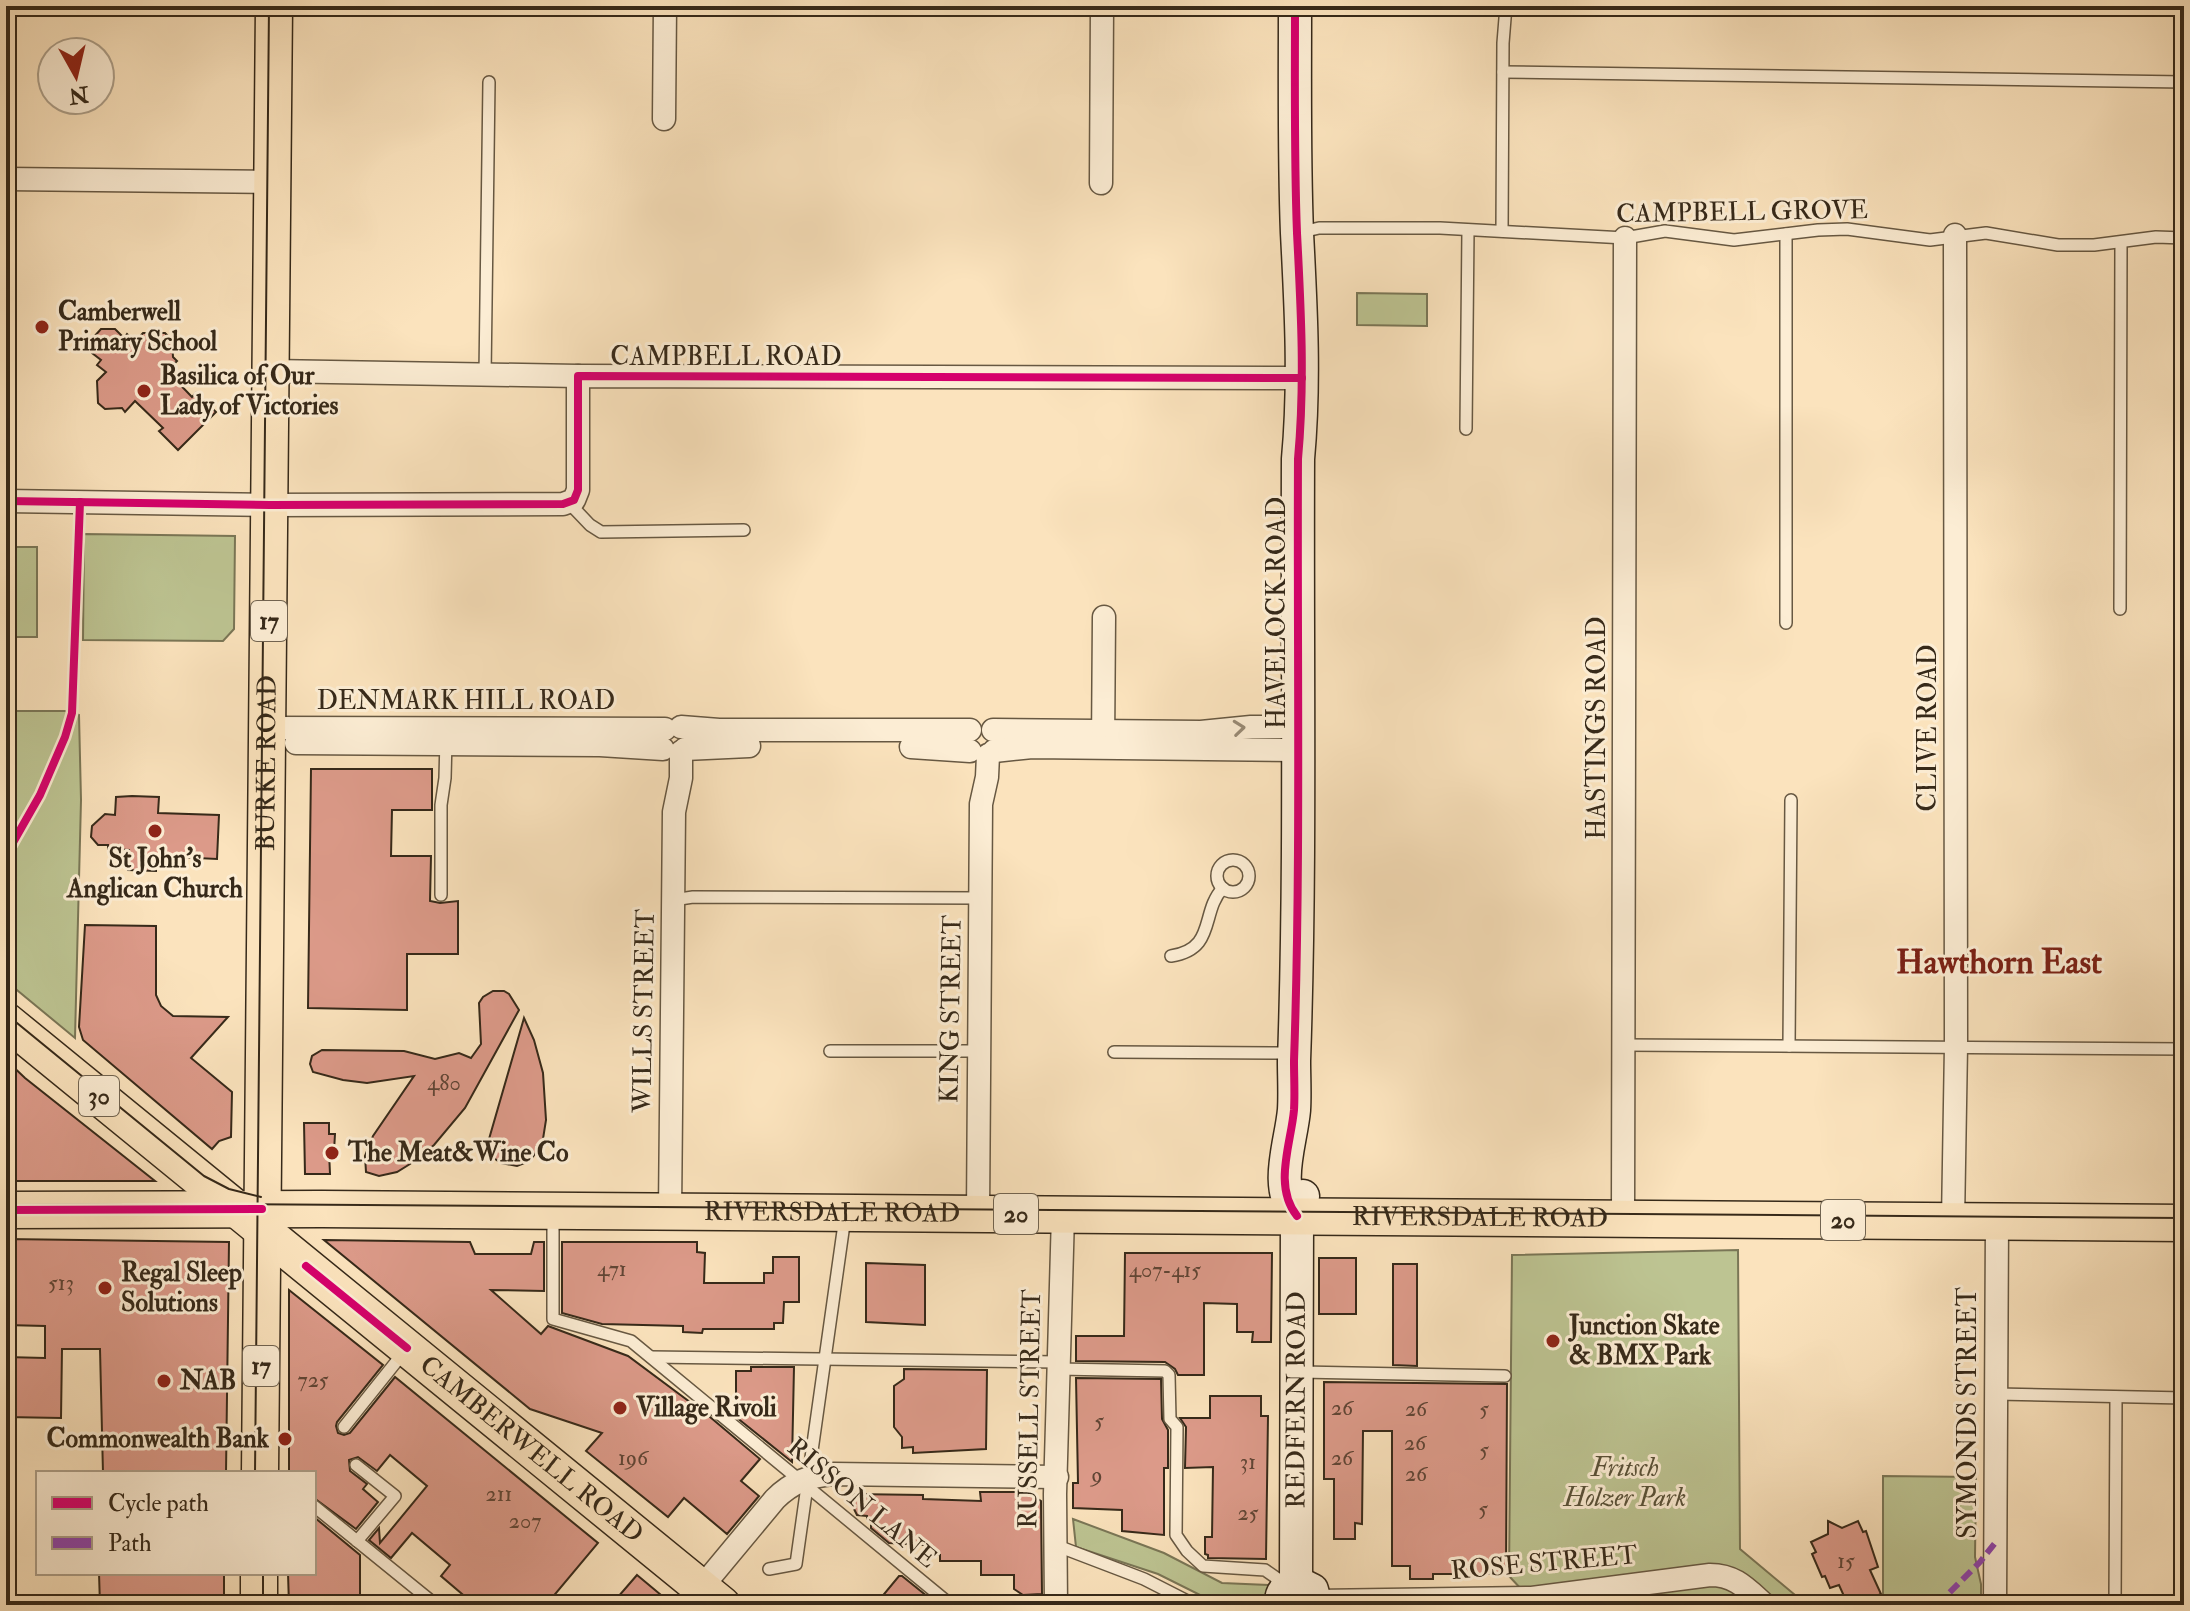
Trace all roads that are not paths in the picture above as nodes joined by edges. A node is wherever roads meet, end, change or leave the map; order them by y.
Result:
1 (274, 6) edge
2 (665, 6) edge
3 (1102, 6) edge
4 (1295, 6) edge
5 (1506, 6) edge
6 (1503, 72) junction
7 (489, 82) dead end
8 (2184, 82) edge
9 (664, 119) dead end
10 (6, 179) edge
11 (273, 182) junction
12 (1101, 183) dead end
13 (1468, 230) junction
14 (1502, 231) junction
15 (1297, 233) junction
16 (1786, 234) junction
17 (1955, 235) junction
18 (1625, 238) junction
19 (2184, 238) edge
20 (2121, 242) junction
21 (271, 371) junction
22 (485, 375) junction
23 (578, 376) junction
24 (1302, 378) junction
25 (1466, 429) dead end
26 (6, 501) edge
27 (569, 503) junction
28 (270, 505) junction
29 (744, 530) dead end
30 (2120, 609) dead end
31 (1104, 617) dead end
32 (1786, 623) dead end
33 (268, 736) junction
34 (446, 736) junction
35 (1297, 738) junction
36 (1103, 739) junction
37 (673, 743) junction
38 (981, 745) junction
39 (1791, 800) dead end
40 (1223, 888) dead end
41 (441, 895) dead end
42 (980, 898) junction
43 (673, 900) junction
44 (1171, 956) dead end
45 (6, 1021) edge
46 (1625, 1045) junction
47 (1789, 1046) junction
48 (1956, 1046) junction
49 (2184, 1049) edge
50 (830, 1051) dead end
51 (978, 1051) junction
52 (1114, 1052) dead end
53 (1295, 1053) junction
54 (6, 1210) edge
55 (553, 1212) junction
56 (670, 1212) junction
57 (845, 1213) junction
58 (978, 1214) junction
59 (1063, 1215) junction
60 (253, 1216) junction
61 (1297, 1216) junction
62 (1623, 1219) junction
63 (1953, 1221) junction
64 (1997, 1222) junction
65 (2184, 1223) edge
66 (407, 1348) junction
67 (651, 1357) junction
68 (824, 1358) junction
69 (1059, 1365) junction
70 (1296, 1371) junction
71 (1505, 1376) dead end
72 (1997, 1394) junction
73 (2116, 1397) junction
74 (2184, 1398) edge
75 (344, 1427) dead end
76 (356, 1465) dead end
77 (264, 1470) edge
78 (1057, 1477) junction
79 (804, 1482) junction
80 (316, 1508) edge
81 (357, 1541) junction
82 (1055, 1545) junction
83 (769, 1569) dead end
84 (259, 1575) edge
85 (712, 1596) edge
86 (1299, 1596) edge
87 (1173, 1600) edge
88 (259, 1605) edge
89 (436, 1605) edge
90 (951, 1605) edge
91 (1056, 1605) edge
92 (1195, 1605) edge
93 (1765, 1605) edge
94 (1995, 1605) edge
95 (2115, 1605) edge

1 - 11 main road, BURKE ROAD / 17
2 - 9 street
3 - 12 street
4 - 15 street, HAVELOCK ROAD
5 - 6 lane
6 - 8 lane
6 - 14 lane
7 - 22 lane
10 - 11 street
11 - 21 main road, BURKE ROAD / 17
13 - 14 lane, CAMPBELL GROVE
13 - 15 lane, CAMPBELL GROVE
13 - 25 lane
14 - 18 lane, CAMPBELL GROVE
15 - 24 street, HAVELOCK ROAD
16 - 17 lane, CAMPBELL GROVE
16 - 18 lane, CAMPBELL GROVE
16 - 32 lane
17 - 20 lane, CAMPBELL GROVE
17 - 48 street, CLIVE ROAD
18 - 46 street, HASTINGS ROAD
19 - 20 lane, CAMPBELL GROVE
20 - 30 lane
21 - 22 street
21 - 28 main road, BURKE ROAD / 17
22 - 23 street
23 - 24 street, CAMPBELL ROAD
23 - 27 street, CAMPBELL ROAD
24 - 35 street, HAVELOCK ROAD
26 - 28 street
27 - 28 street
27 - 29 lane
28 - 33 main road, BURKE ROAD / 17
31 - 36 street
33 - 34 street, DENMARK HILL ROAD
33 - 60 main road, BURKE ROAD / 17
34 - 37 street, DENMARK HILL ROAD
34 - 41 lane
35 - 36 street, DENMARK HILL ROAD
35 - 53 street, HAVELOCK ROAD
36 - 38 street, DENMARK HILL ROAD
37 - 38 street, DENMARK HILL ROAD
37 - 43 street, WILLS STREET
38 - 42 street, KING STREET
39 - 47 lane
40 - 44 lane
42 - 43 lane
42 - 51 street, KING STREET
43 - 56 street, WILLS STREET
45 - 60 main road, CAMBERWELL ROAD / 30
46 - 47 lane
46 - 62 street, HASTINGS ROAD
47 - 48 lane
48 - 49 lane
48 - 63 street, CLIVE ROAD
50 - 51 lane
51 - 58 street, KING STREET
52 - 53 lane
53 - 61 street, HAVELOCK ROAD
54 - 60 main road, RIVERSDALE ROAD / 20
55 - 56 main road, RIVERSDALE ROAD / 20
55 - 60 main road, RIVERSDALE ROAD / 20
55 - 67 lane, RISSON LANE
56 - 57 main road, RIVERSDALE ROAD / 20
57 - 58 main road, RIVERSDALE ROAD / 20
57 - 68 lane
58 - 59 main road, RIVERSDALE ROAD / 20
59 - 61 main road, RIVERSDALE ROAD / 20
59 - 69 street, RUSSELL STREET
60 - 66 main road, CAMBERWELL ROAD / 30
60 - 77 main road, BURKE ROAD / 17
61 - 62 main road, RIVERSDALE ROAD / 20
61 - 70 street, REDFERN ROAD
62 - 63 main road, RIVERSDALE ROAD / 20
63 - 64 main road, RIVERSDALE ROAD / 20
64 - 65 main road, RIVERSDALE ROAD / 20
64 - 72 street, SYMONDS STREET
66 - 75 lane
66 - 85 main road, CAMBERWELL ROAD / 30
67 - 68 lane
67 - 79 lane, RISSON LANE
68 - 69 lane
68 - 79 lane
69 - 78 street, RUSSELL STREET
69 - 86 lane
70 - 71 lane
70 - 86 street, REDFERN ROAD
72 - 73 lane
72 - 94 street, SYMONDS STREET
73 - 74 lane
73 - 95 lane
76 - 81 lane
78 - 79 street
78 - 82 street, RUSSELL STREET
79 - 83 lane
79 - 85 street
79 - 90 lane, RISSON LANE
80 - 81 lane
81 - 89 lane
82 - 87 lane
82 - 91 street, RUSSELL STREET
84 - 88 main road
86 - 93 street, ROSE STREET
87 - 92 lane

